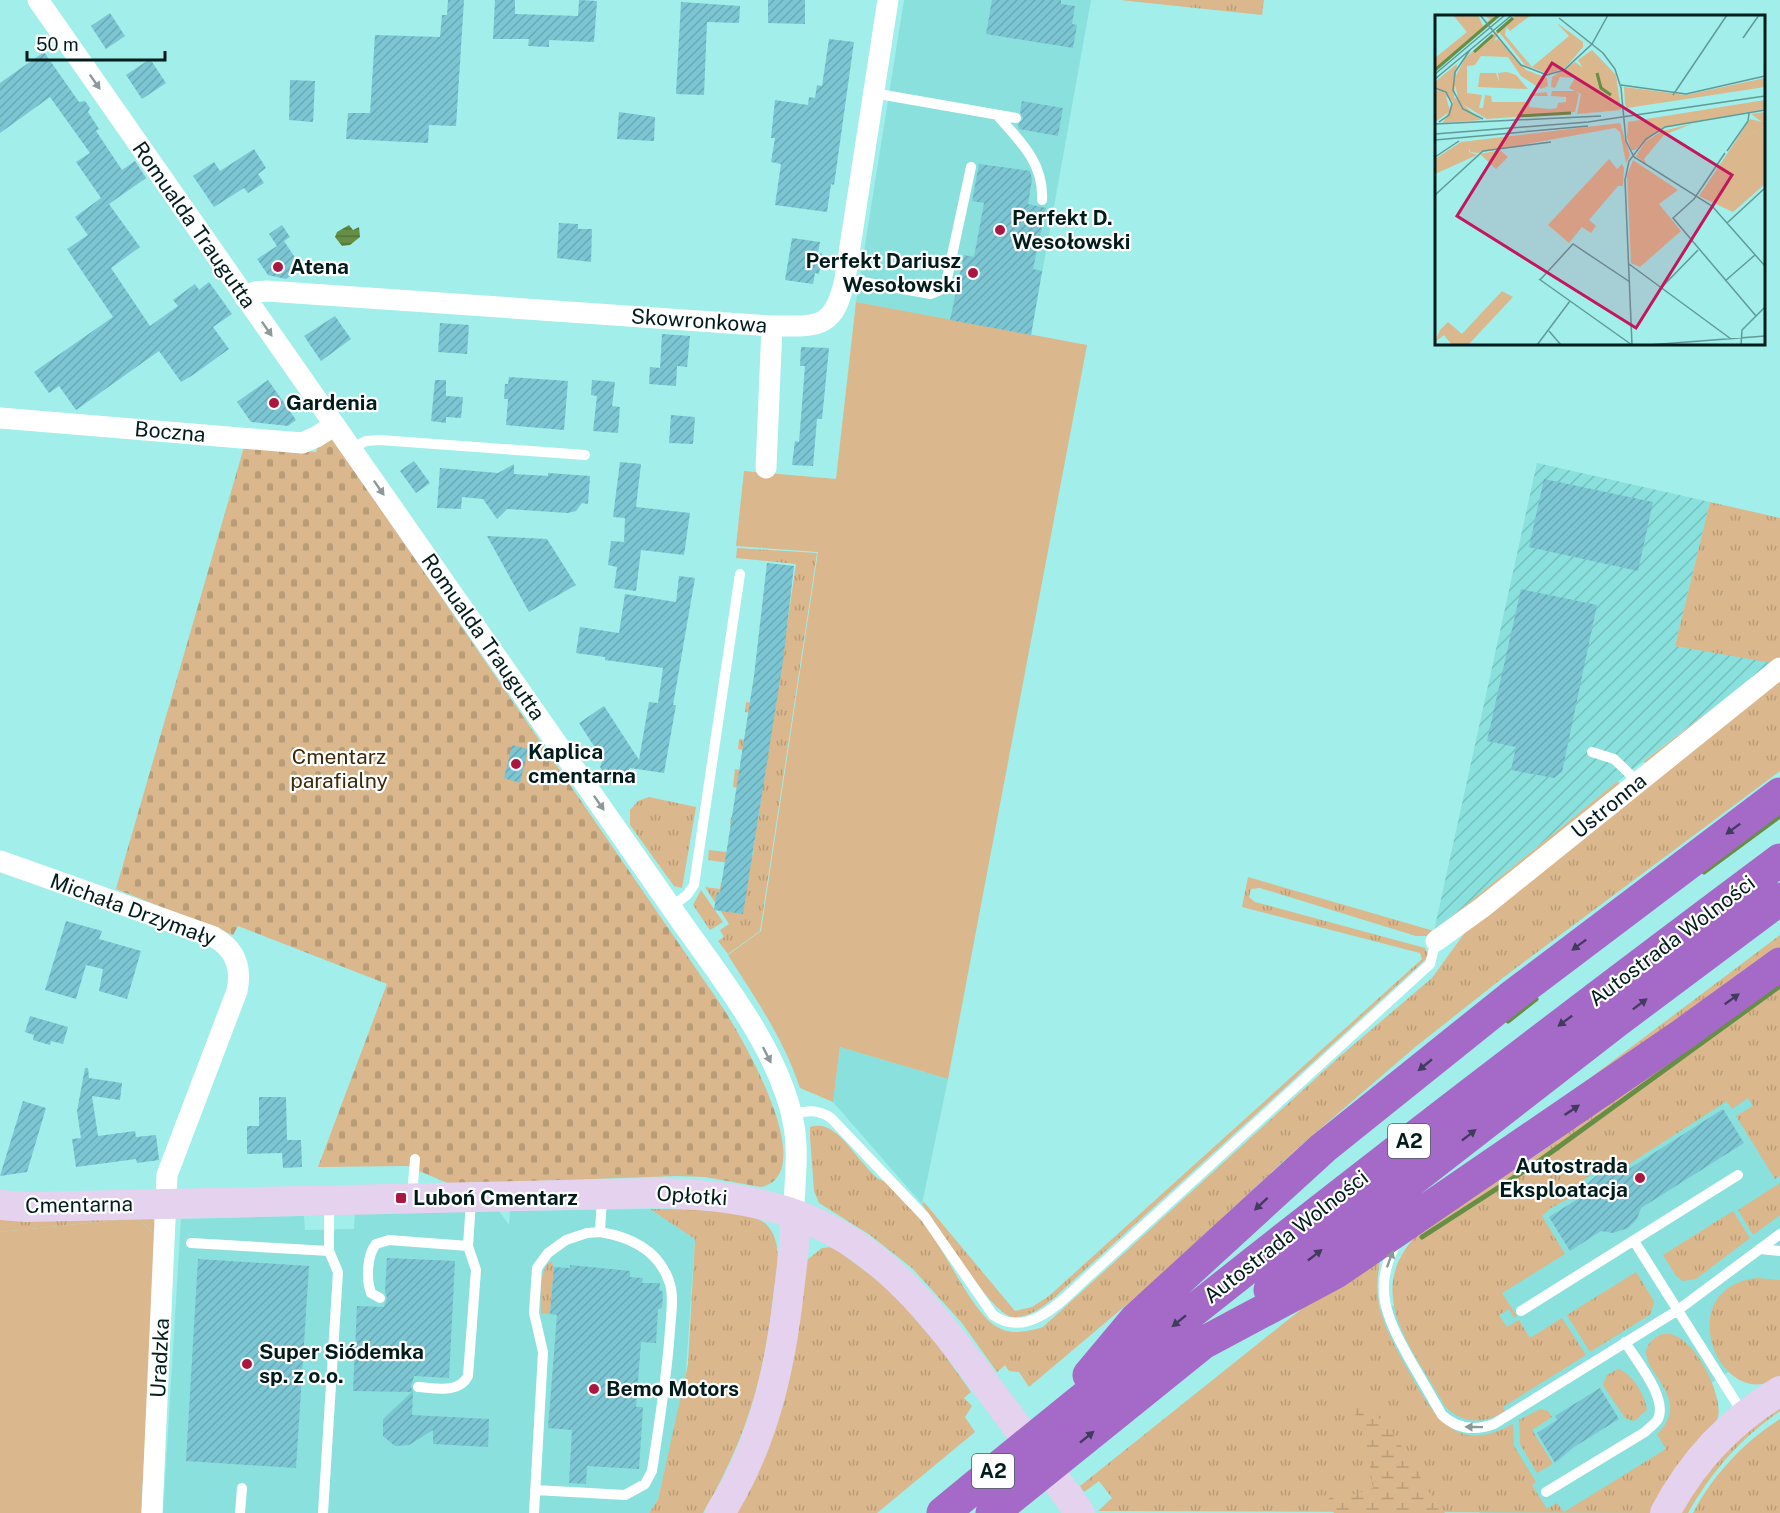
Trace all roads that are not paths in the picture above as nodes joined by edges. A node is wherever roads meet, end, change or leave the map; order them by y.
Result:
1 (38, 0) edge
2 (888, 0) edge
3 (873, 93) junction
4 (997, 115) junction
5 (1016, 118) dead end
6 (970, 167) dead end
7 (1042, 200) dead end
8 (844, 279) junction
9 (245, 298) junction
10 (772, 326) junction
11 (0, 418) edge
12 (335, 425) junction
13 (352, 448) junction
14 (585, 455) dead end
15 (766, 468) dead end
16 (740, 574) dead end
17 (1780, 668) edge
18 (1592, 752) dead end
19 (1639, 783) junction
20 (1780, 795) edge
21 (1780, 860) edge
22 (0, 861) edge
23 (1780, 899) edge
24 (671, 907) junction
25 (1436, 941) joint
26 (1780, 963) edge
27 (792, 1115) junction
28 (414, 1159) dead end
29 (1738, 1175) dead end
30 (603, 1194) junction
31 (471, 1197) junction
32 (164, 1198) junction
33 (412, 1198) junction
34 (329, 1200) junction
35 (0, 1205) edge
36 (794, 1214) junction
37 (1417, 1216) junction
38 (600, 1232) junction
39 (1780, 1234) edge
40 (1634, 1241) junction
41 (191, 1243) dead end
42 (468, 1246) junction
43 (1760, 1249) junction
44 (329, 1251) junction
45 (1780, 1251) edge
46 (380, 1298) dead end
47 (1678, 1310) junction
48 (1521, 1311) dead end
49 (1625, 1342) junction
50 (1203, 1343) junction
51 (418, 1387) dead end
52 (1780, 1391) edge
53 (1744, 1415) junction
54 (1044, 1430) junction
55 (242, 1488) dead end
56 (535, 1490) junction
57 (1546, 1492) dead end
58 (153, 1513) edge
59 (240, 1513) edge
60 (323, 1513) edge
61 (534, 1513) edge
62 (720, 1513) edge
63 (943, 1513) edge
64 (992, 1513) edge
65 (1080, 1513) edge
66 (1665, 1513) edge

1 -> 9 street, Romualda Traugutta
2 - 3 street, Skowronkowa
3 - 4 lane
3 - 8 street, Skowronkowa
4 - 5 lane
4 - 7 lane
6 - 8 lane
8 - 10 street, Skowronkowa
9 - 10 street, Skowronkowa
9 -> 12 street, Romualda Traugutta
10 - 15 street
11 - 12 street, Boczna
12 - 13 street, Romualda Traugutta
13 - 14 lane
13 -> 24 street, Romualda Traugutta
16 - 24 lane
17 - 19 street, Ustronna
18 - 19 lane
19 - 25 street, Ustronna
20 -> 54 highway
21 -> 54 highway, Autostrada Wolności / A2
22 - 32 street, Michała Drzymały
50 -> 23 highway, Autostrada Wolności / A2
24 -> 27 street, Romualda Traugutta
25 - 27 lane
37 -> 26 highway
27 - 36 street, Romualda Traugutta
28 - 33 lane
29 - 40 lane
30 - 31 street, Opłotki
30 - 36 street, Opłotki
30 - 38 lane
31 - 33 street, Opłotki
31 - 42 lane
32 - 34 street, Opłotki
32 - 35 street, Cmentarna
32 - 58 street, Uradzka
33 - 34 street, Opłotki
34 - 44 lane
36 - 62 street
36 - 65 street, Opłotki
49 -> 37 lane
37 - 50 highway
38 - 56 lane
38 - 56 lane
39 - 43 lane
40 - 47 lane
40 - 48 lane
41 - 44 lane
42 - 46 lane
42 - 51 lane
43 - 45 lane
43 - 47 lane
44 - 60 lane
47 - 49 lane
47 - 53 lane
49 - 57 lane
64 -> 50 highway, A2
52 - 53 street
53 - 66 street
54 - 63 highway, Autostrada Wolności / A2
55 - 59 lane
56 - 61 lane

